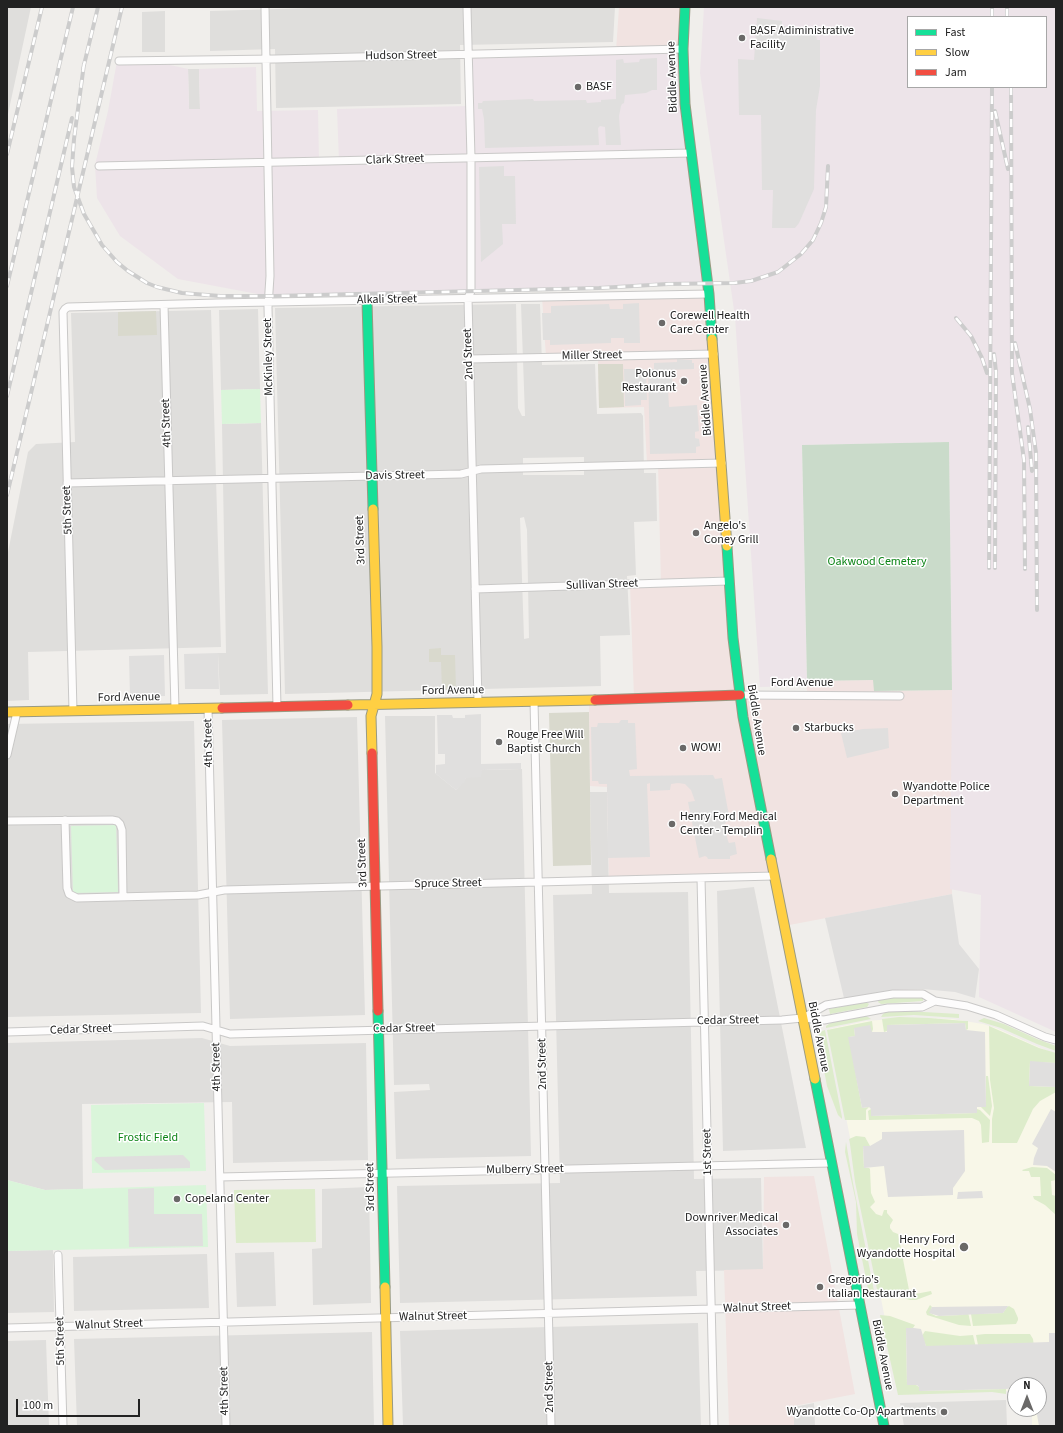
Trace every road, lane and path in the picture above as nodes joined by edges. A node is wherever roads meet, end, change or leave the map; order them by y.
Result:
1 (265, 7) edge
2 (467, 7) edge
3 (684, 7) edge
4 (683, 50) junction
5 (468, 55) junction
6 (266, 59) junction
7 (119, 61) dead end
8 (691, 153) junction
9 (471, 158) junction
10 (268, 163) junction
11 (99, 166) dead end
12 (709, 294) junction
13 (468, 298) junction
14 (368, 301) junction
15 (268, 302) junction
16 (164, 305) junction
17 (65, 309) joint
18 (714, 354) junction
19 (469, 359) junction
20 (722, 463) junction
21 (473, 471) junction
22 (371, 476) junction
23 (271, 478) junction
24 (168, 480) junction
25 (67, 483) junction
26 (730, 581) junction
27 (475, 589) junction
28 (740, 695) junction
29 (900, 696) dead end
30 (534, 701) junction
31 (478, 702) junction
32 (374, 705) junction
33 (277, 707) junction
34 (208, 708) junction
35 (175, 709) junction
36 (73, 711) junction
37 (7, 712) edge
38 (17, 712) junction
39 (7, 755) edge
40 (66, 820) junction
41 (7, 821) edge
42 (774, 876) junction
43 (702, 878) junction
44 (538, 882) junction
45 (376, 886) junction
46 (213, 892) junction
47 (123, 897) junction
48 (935, 1002) junction
49 (802, 1018) junction
50 (704, 1022) junction
51 (542, 1026) junction
52 (216, 1030) junction
53 (379, 1030) junction
54 (7, 1032) edge
55 (1056, 1040) edge
56 (831, 1163) junction
57 (708, 1166) junction
58 (545, 1170) junction
59 (382, 1173) junction
60 (220, 1177) junction
61 (58, 1255) dead end
62 (860, 1305) junction
63 (711, 1310) junction
64 (549, 1314) junction
65 (386, 1318) junction
66 (223, 1322) junction
67 (60, 1327) junction
68 (7, 1328) edge
69 (63, 1426) edge
70 (226, 1426) edge
71 (388, 1426) edge
72 (551, 1426) edge
73 (714, 1426) edge
74 (884, 1426) edge

1 - 6 street, McKinley Street
2 - 5 street, 2nd Street
3 - 4 main road, Biddle Avenue
4 - 5 street, Hudson Street
4 - 8 main road, Biddle Avenue
5 - 6 street, Hudson Street
5 - 9 street, 2nd Street
6 - 7 street, Hudson Street
6 - 10 street, McKinley Street
8 - 9 street, Clark Street
8 - 12 main road, Biddle Avenue
9 - 10 street, Clark Street
9 - 13 street, 2nd Street
10 - 11 street, Clark Street
10 - 15 street, McKinley Street
12 - 13 street, Alkali Street
12 - 18 main road, Biddle Avenue
13 - 14 street, Alkali Street
13 - 19 street, 2nd Street
14 - 15 street, Alkali Street
14 - 22 main road, 3rd Street
15 - 16 street, Alkali Street
15 - 23 street, McKinley Street
16 - 17 street, Alkali Street
16 - 24 street, 4th Street
17 - 25 street, 5th Street
18 - 19 street, Miller Street
18 - 20 main road, Biddle Avenue
19 - 21 street, 2nd Street
20 - 21 street, Davis Street
20 - 26 main road, Biddle Avenue
21 - 22 street, Davis Street
21 - 27 street, 2nd Street
22 - 23 street, Davis Street
22 - 32 main road, 3rd Street
23 - 24 street, Davis Street
23 - 33 street, McKinley Street
24 - 25 street, Davis Street
24 - 35 street, 4th Street
25 - 36 street, 5th Street
26 - 27 street, Sullivan Street
26 - 28 main road, Biddle Avenue
27 - 31 street, 2nd Street
28 - 29 street, Ford Avenue
28 - 30 main road, Ford Avenue
28 - 42 main road, Biddle Avenue
30 - 31 main road, Ford Avenue
30 - 44 street, 2nd Street
31 - 32 main road, Ford Avenue
32 - 33 main road, Ford Avenue
32 - 45 main road, 3rd Street
33 - 34 main road, Ford Avenue
34 - 35 main road, Ford Avenue
34 - 46 street, 4th Street
35 - 36 main road, Ford Avenue
36 - 38 main road, Ford Avenue
37 - 38 main road, Ford Avenue
38 - 39 street
40 - 41 street
40 - 47 street
40 - 47 street, Spruce Street
42 - 43 street, Spruce Street
42 - 49 main road, Biddle Avenue
43 - 44 street, Spruce Street
43 - 50 street, 1st Street
44 - 45 street, Spruce Street
44 - 51 street, 2nd Street
45 - 46 street, Spruce Street
45 - 53 main road, 3rd Street
46 - 47 street, Spruce Street
46 - 52 street, 4th Street
48 - 49 street, Cedar Street
48 - 49 street
48 - 55 street
49 - 50 street, Cedar Street
49 - 56 main road, Biddle Avenue
50 - 51 street, Cedar Street
50 - 57 street, 1st Street
51 - 53 street, Cedar Street
51 - 58 street, 2nd Street
52 - 53 street, Cedar Street
52 - 54 street, Cedar Street
52 - 60 street, 4th Street
53 - 59 main road, 3rd Street
56 - 57 street, Mulberry Street
56 - 62 main road, Biddle Avenue
57 - 58 street, Mulberry Street
57 - 63 street, 1st Street
58 - 59 street, Mulberry Street
58 - 64 street, 2nd Street
59 - 60 street, Mulberry Street
59 - 65 main road, 3rd Street
60 - 66 street, 4th Street
61 - 67 street, 5th Street
62 - 63 street, Walnut Street
62 - 74 main road, Biddle Avenue
63 - 64 street, Walnut Street
63 - 73 street, 1st Street
64 - 65 street, Walnut Street
64 - 72 street, 2nd Street
65 - 66 street, Walnut Street
65 - 71 main road, 3rd Street
66 - 67 street, Walnut Street
66 - 70 street, 4th Street
67 - 68 street, Walnut Street
67 - 69 street, 5th Street

